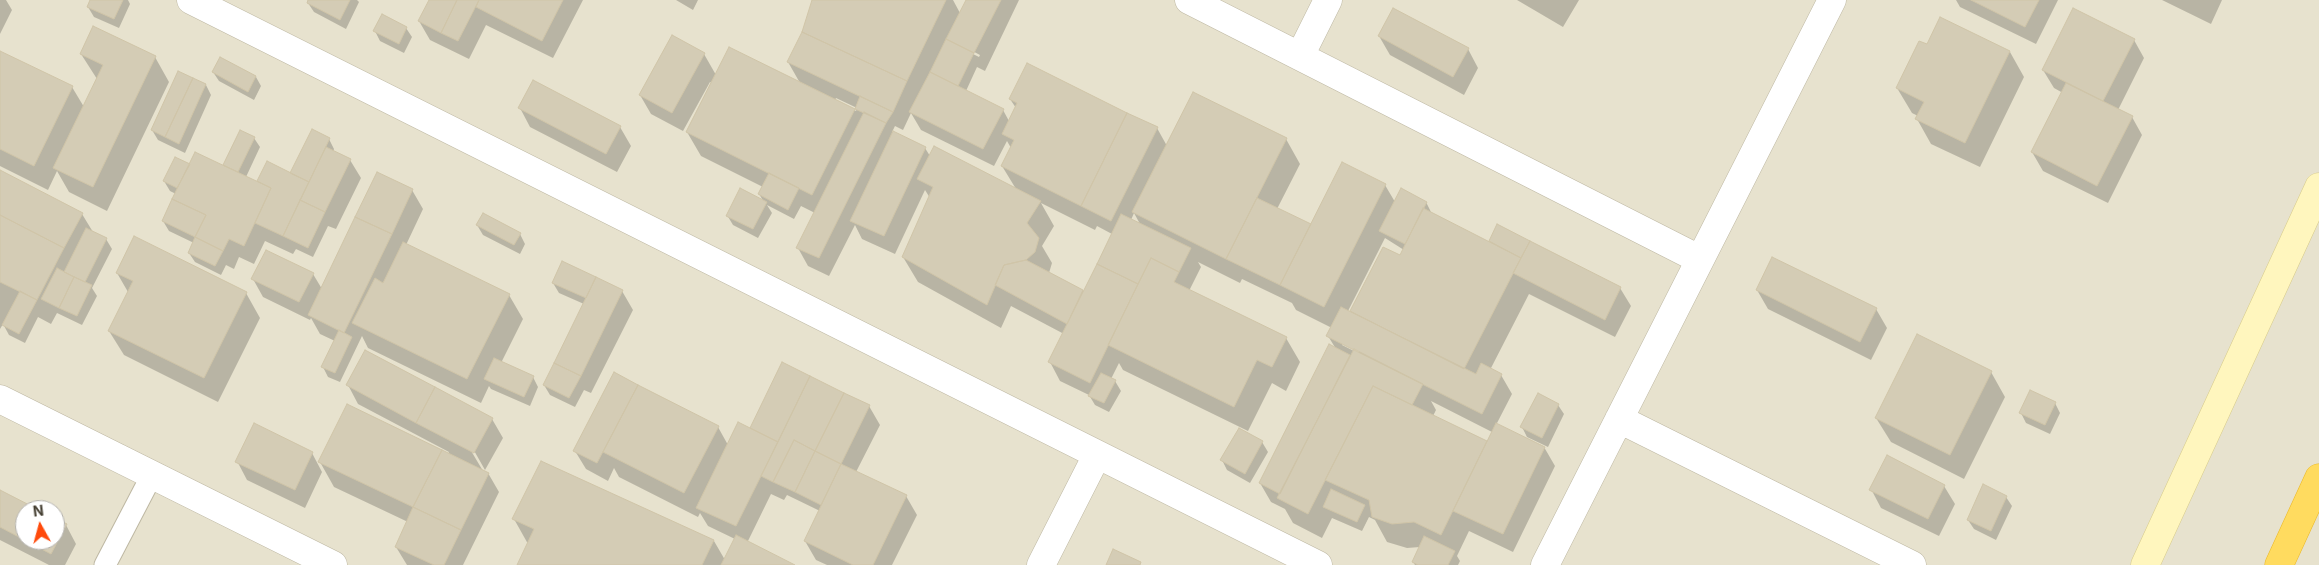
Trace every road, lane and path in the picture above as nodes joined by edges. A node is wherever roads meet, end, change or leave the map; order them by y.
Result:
1 (191, 0) edge
2 (1189, 0) edge
3 (1328, 0) edge
4 (1832, 0) edge
5 (1300, 56) junction
6 (2319, 187) edge
7 (1699, 259) junction
8 (0, 399) edge
9 (1619, 419) junction
10 (1097, 455) junction
11 (152, 475) junction
12 (2319, 478) edge
13 (303, 558) edge
14 (106, 565) edge
15 (333, 565) edge
16 (1041, 565) edge
17 (1318, 565) edge
18 (1545, 565) edge
19 (1912, 565) edge
20 (2145, 565) edge
21 (2279, 565) edge

1 - 10 street
2 - 5 street
3 - 5 street
4 - 7 street
5 - 7 street
6 - 20 main road
7 - 9 street
8 - 11 street
9 - 18 street
9 - 19 street
10 - 16 street
10 - 17 street
11 - 13 street
11 - 14 lane
12 - 21 highway
13 - 15 street

